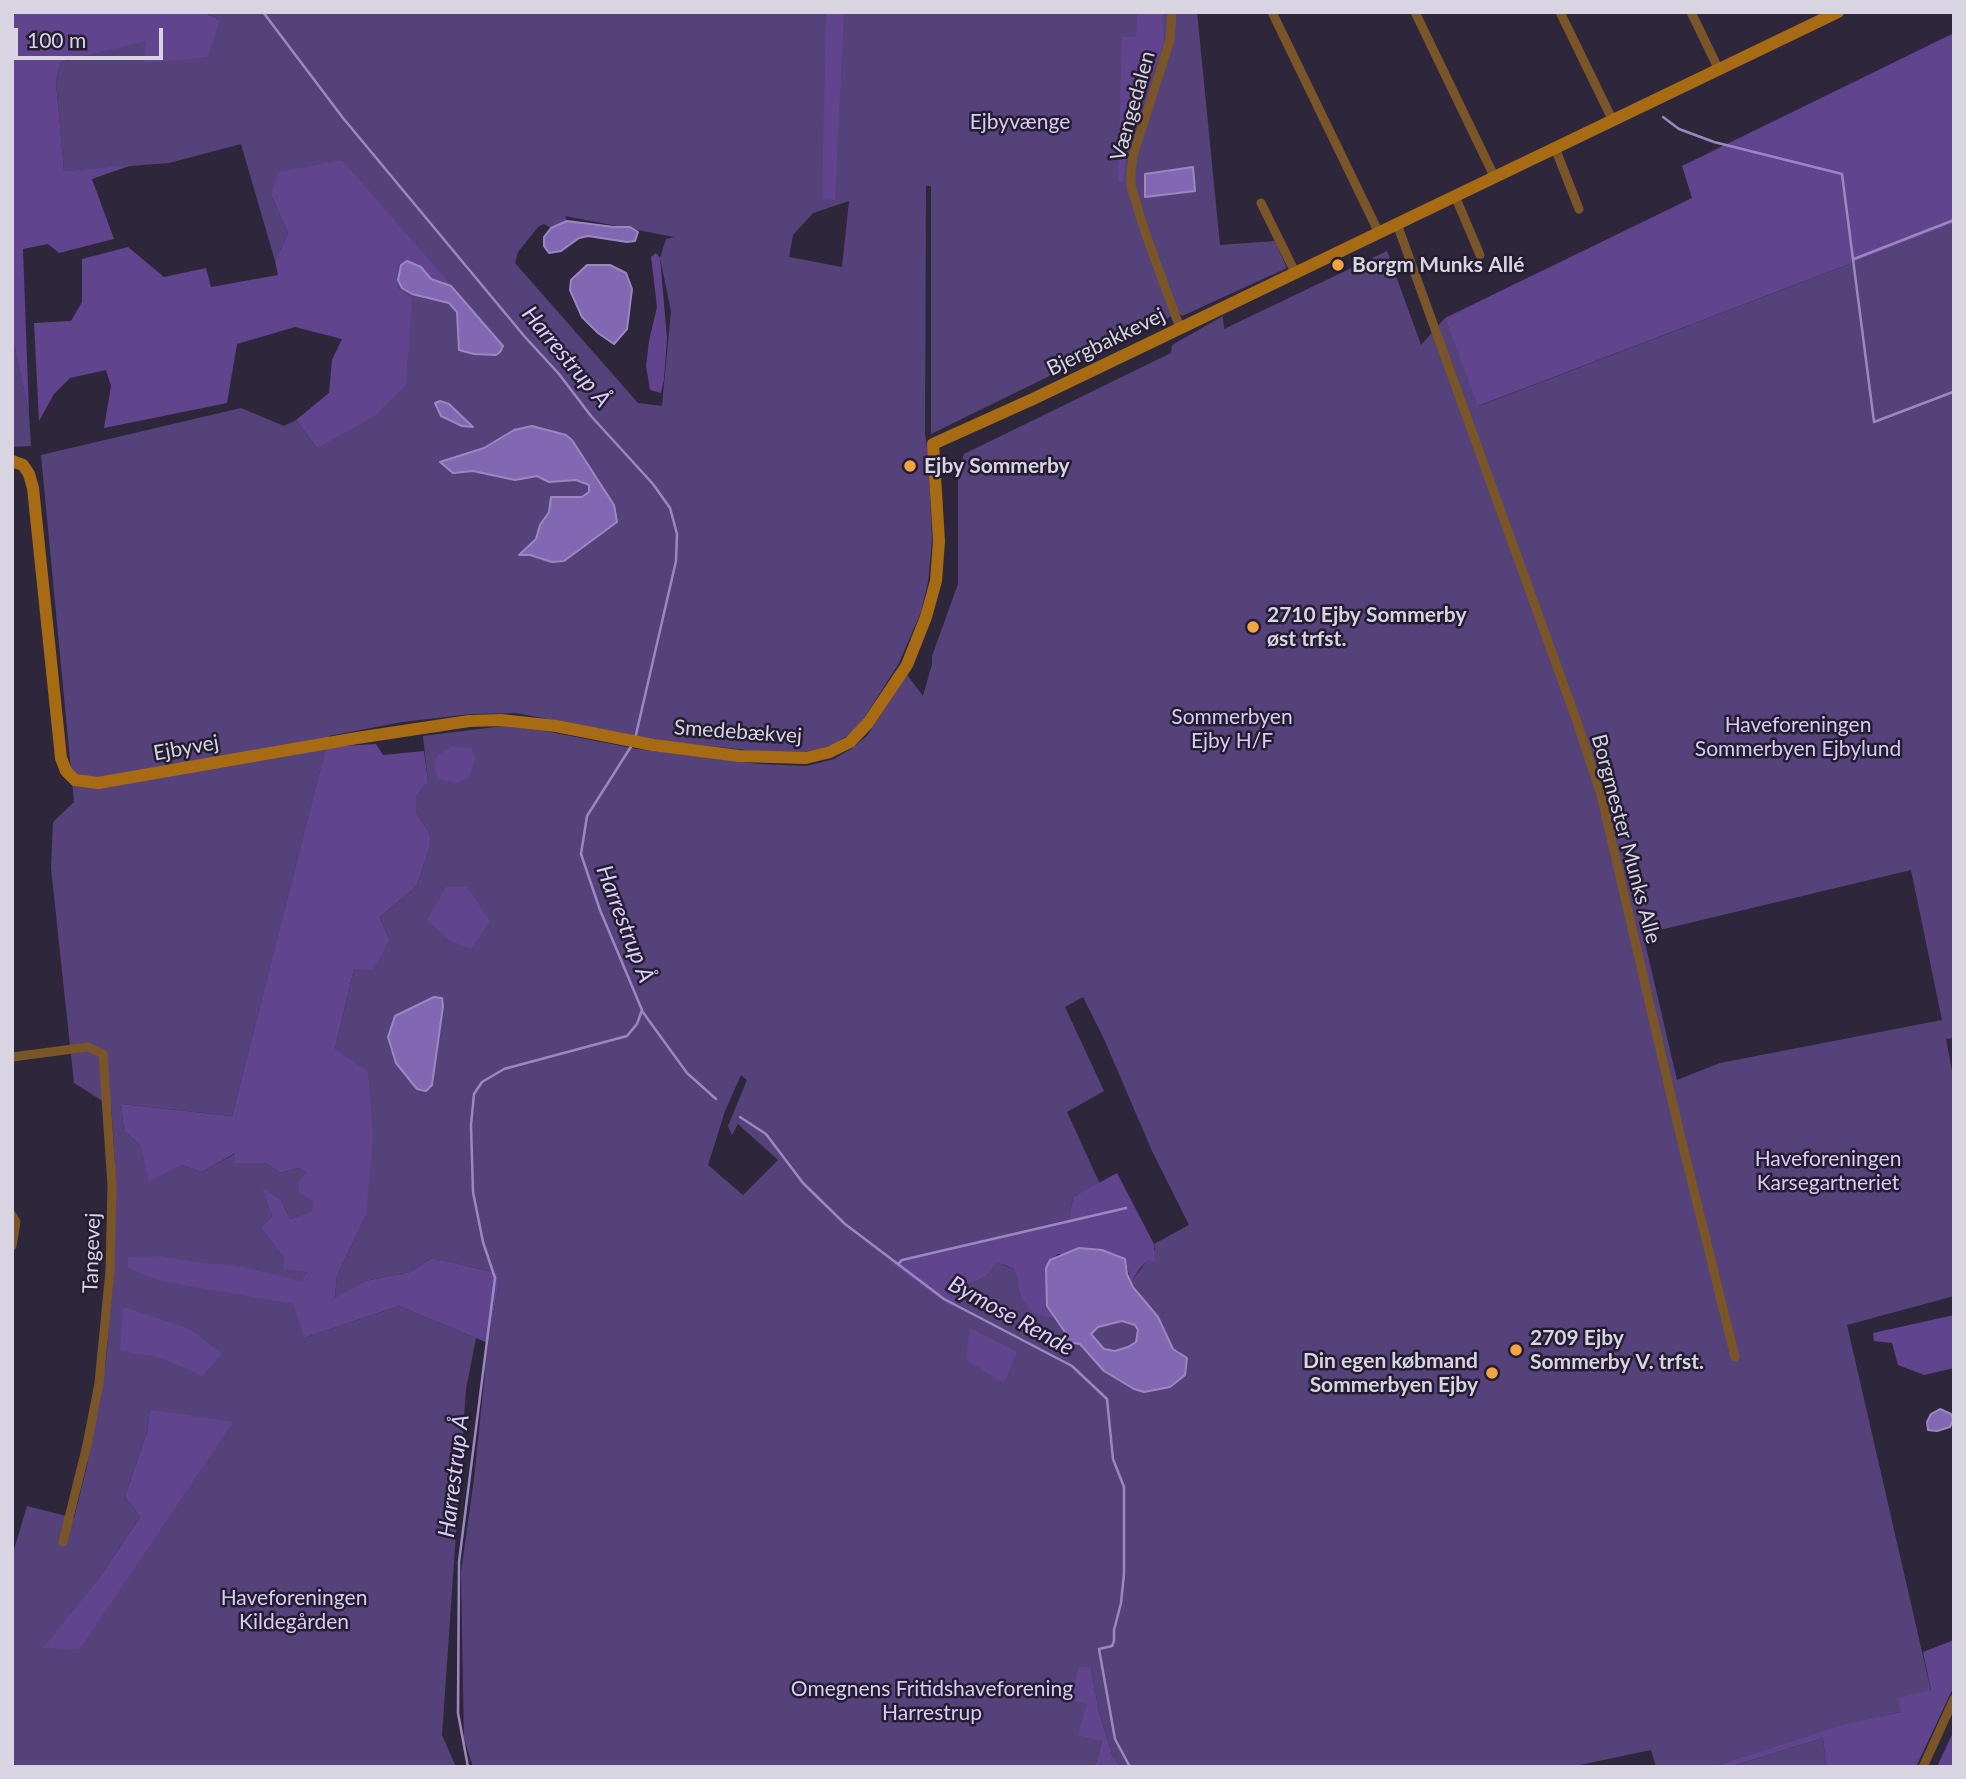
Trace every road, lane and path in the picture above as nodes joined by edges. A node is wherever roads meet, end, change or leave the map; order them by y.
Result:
1 (1172, 12) edge
2 (1272, 12) edge
3 (1415, 12) edge
4 (1560, 12) edge
5 (1691, 12) edge
6 (1838, 12) edge
7 (1719, 70) junction
8 (1613, 121) junction
9 (1555, 148) junction
10 (1495, 178) junction
11 (1455, 196) junction
12 (1262, 203) dead end
13 (1579, 209) dead end
14 (1397, 224) junction
15 (1379, 233) junction
16 (1480, 255) dead end
17 (1295, 272) junction
18 (1180, 328) junction
19 (933, 444) joint
20 (12, 461) edge
21 (634, 741) joint
22 (12, 1056) edge
23 (12, 1215) edge
24 (12, 1246) edge
25 (1735, 1357) dead end
26 (63, 1542) dead end
27 (1954, 1699) edge
28 (1923, 1767) edge

1 - 18 street, Vængedalen
2 - 15 street
3 - 10 street
4 - 8 street
5 - 7 street
6 - 7 street, Bjergbakkevej
7 - 8 street, Bjergbakkevej
8 - 9 street, Bjergbakkevej
9 - 10 street, Bjergbakkevej
9 - 13 street
10 - 11 street, Bjergbakkevej
11 - 14 street, Bjergbakkevej
11 - 16 street
12 - 17 street
14 - 15 street, Bjergbakkevej
14 - 25 street, Borgmester Munks Alle
15 - 17 street, Bjergbakkevej
17 - 18 street, Bjergbakkevej
18 - 19 street, Bjergbakkevej
19 - 21 street, Smedebækvej
20 - 21 street, Ejbyvej
22 - 26 street, Tangevej
23 - 24 street
27 - 28 street

